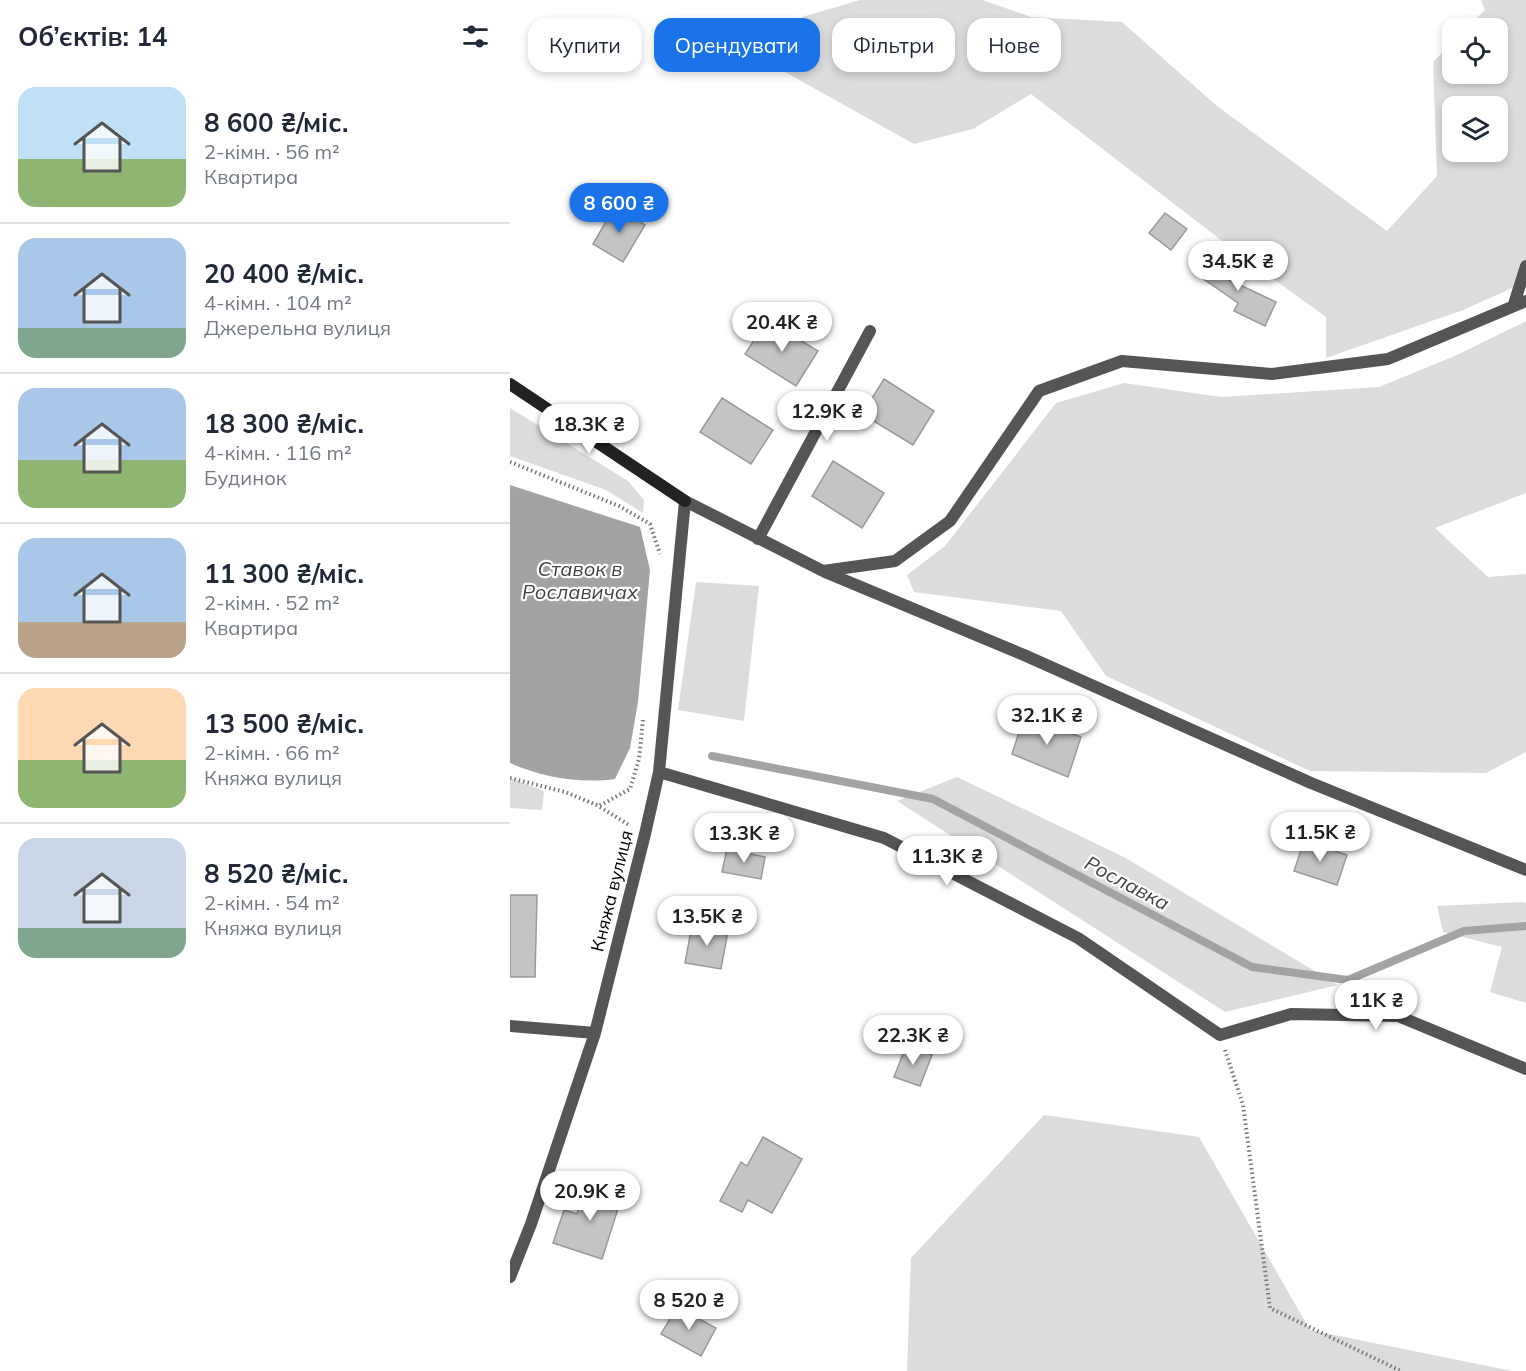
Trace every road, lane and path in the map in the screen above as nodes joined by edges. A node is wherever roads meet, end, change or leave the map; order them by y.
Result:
1 (1526, 266) edge
2 (1520, 303) edge
3 (870, 331) dead end
4 (510, 384) edge
5 (510, 462) edge
6 (685, 501) junction
7 (758, 539) junction
8 (661, 557) dead end
9 (823, 572) junction
10 (644, 712) dead end
11 (659, 772) junction
12 (510, 778) edge
13 (599, 806) junction
14 (645, 834) junction
15 (1526, 870) edge
16 (510, 1026) edge
17 (595, 1033) junction
18 (1220, 1035) junction
19 (1526, 1069) edge
20 (510, 1277) edge
21 (1401, 1371) edge

1 - 2 street
2 - 9 street
3 - 7 street
4 - 6 street
5 - 8 path
6 - 7 street
6 - 11 street, Княжа вулиця
7 - 9 street
9 - 15 street
10 - 13 path
11 - 14 street, Княжа вулиця
11 - 18 street
12 - 13 path
13 - 14 path
14 - 17 street, Княжа вулиця
16 - 17 street
17 - 20 street, Княжа вулиця
18 - 19 street
18 - 21 path

